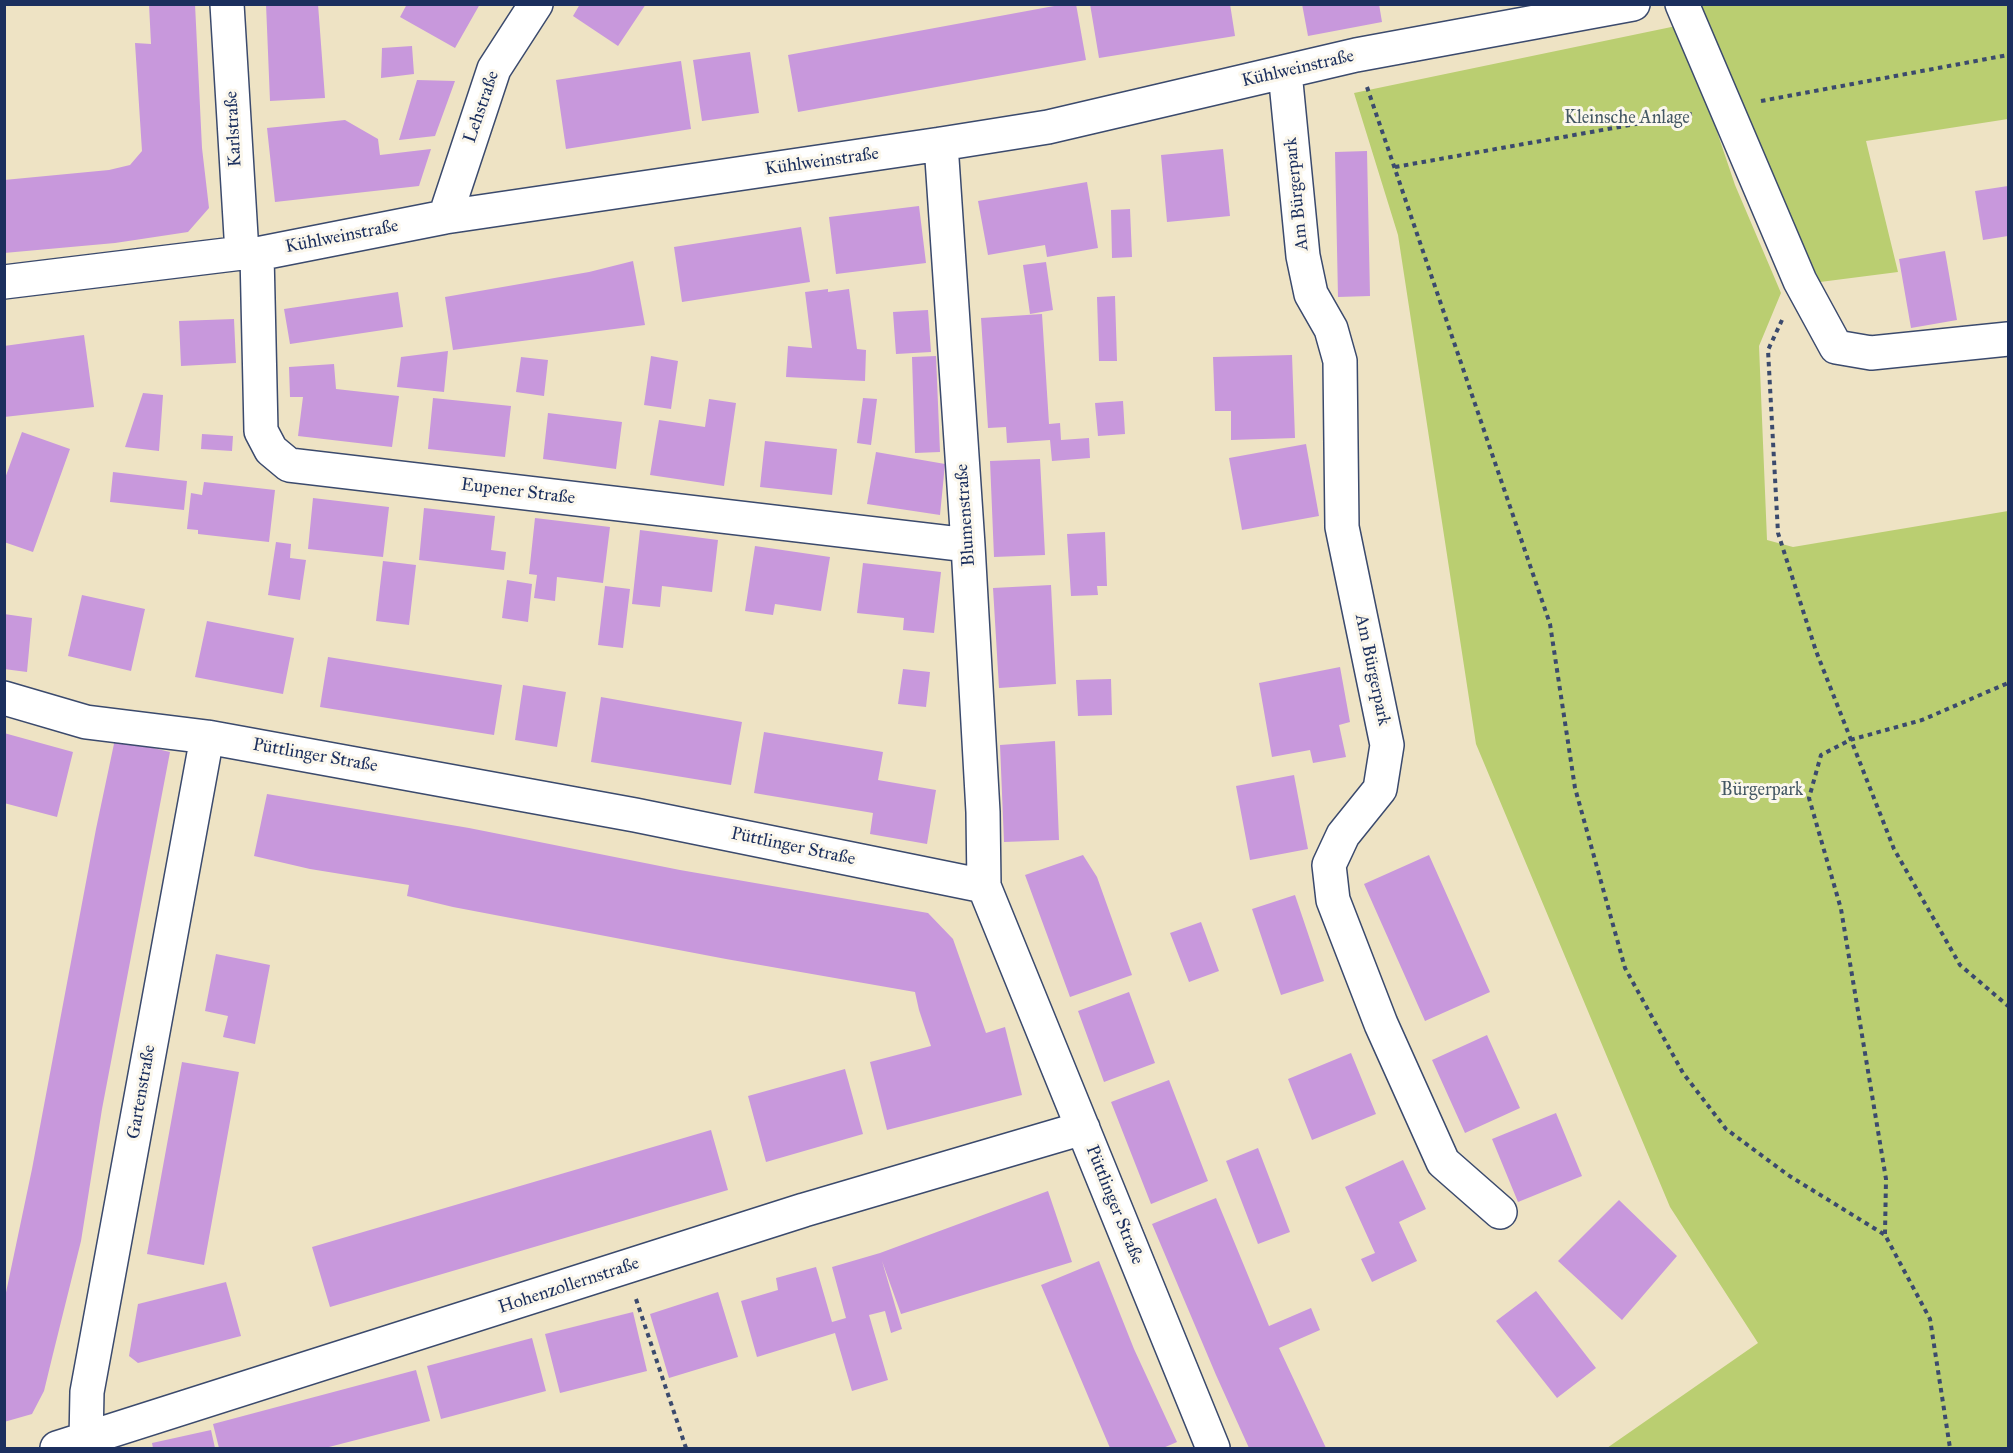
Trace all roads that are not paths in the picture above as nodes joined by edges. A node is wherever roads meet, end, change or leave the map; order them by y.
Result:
1 (227, 4) edge
2 (536, 4) edge
3 (1633, 4) edge
4 (1682, 4) edge
5 (1285, 72) junction
6 (941, 144) junction
7 (445, 217) junction
8 (249, 254) junction
9 (4, 282) edge
10 (2008, 339) edge
11 (968, 545) junction
12 (4, 698) edge
13 (207, 737) junction
14 (984, 886) junction
15 (1083, 1128) junction
16 (1500, 1212) dead end
17 (77, 1446) edge
18 (1213, 1449) edge

1 - 8 street, Karlstraße
2 - 7 street, Lehstraße
3 - 5 street, Kühlweinstraße
4 - 10 street
5 - 6 street, Kühlweinstraße
5 - 16 street, Am Bürgerpark
6 - 7 street, Kühlweinstraße
6 - 11 street, Blumenstraße
7 - 8 street, Kühlweinstraße
8 - 9 street, Kühlweinstraße
8 - 11 street, Eupener Straße
11 - 14 street, Blumenstraße
12 - 13 street, Püttlinger Straße
13 - 14 street, Püttlinger Straße
13 - 17 street, Gartenstraße
14 - 15 street, Püttlinger Straße
15 - 17 street, Hohenzollernstraße
15 - 18 street, Püttlinger Straße

